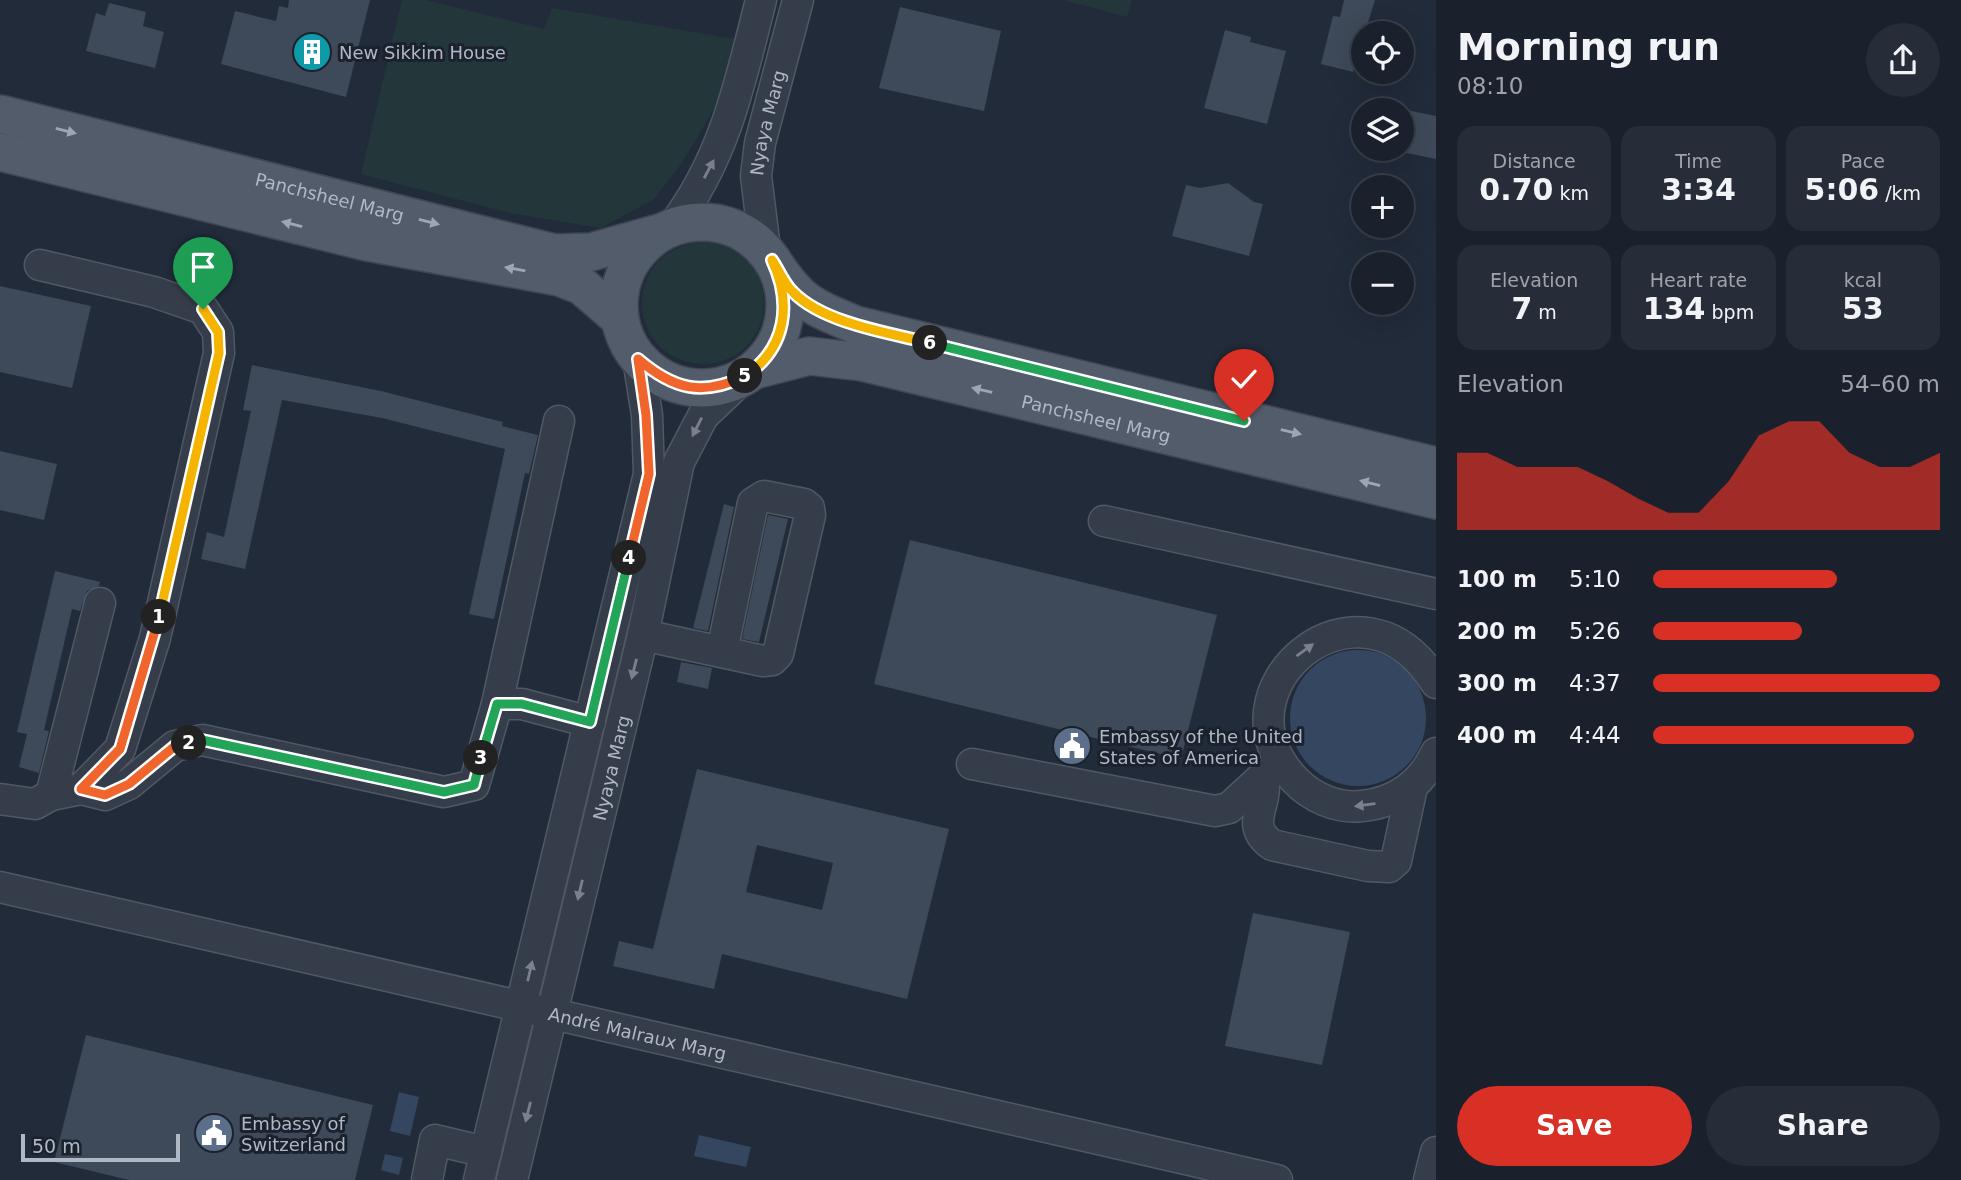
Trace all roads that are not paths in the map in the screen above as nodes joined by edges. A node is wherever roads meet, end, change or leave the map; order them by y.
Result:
1 (761, 0) edge
2 (798, 0) edge
3 (0, 114) edge
4 (0, 152) edge
5 (666, 229) junction
6 (768, 255) junction
7 (40, 265) dead end
8 (618, 317) junction
9 (638, 359) junction
10 (749, 374) junction
11 (559, 421) dead end
12 (1436, 466) edge
13 (1436, 500) edge
14 (1104, 522) dead end
15 (1436, 594) edge
16 (100, 603) dead end
17 (643, 635) junction
18 (722, 651) junction
19 (1432, 668) edge
20 (497, 704) junction
21 (590, 722) junction
22 (1435, 756) edge
23 (972, 764) dead end
24 (1272, 769) junction
25 (1412, 787) junction
26 (81, 789) junction
27 (51, 795) junction
28 (0, 799) edge
29 (0, 887) edge
30 (521, 1008) junction
31 (552, 1015) junction
32 (1436, 1152) edge
33 (483, 1166) edge
34 (1219, 1174) edge
35 (427, 1180) edge
36 (512, 1180) edge
37 (1277, 1180) edge
38 (1429, 1180) edge

5 -> 1 street, Nyaya Marg
2 - 6 street, Nyaya Marg
3 -> 5 main road, Panchsheel Marg
8 -> 4 main road, Panchsheel Marg
5 - 6 main road
5 - 8 main road
6 - 10 main road
6 -> 12 main road
7 - 26 street
8 - 9 main road
9 - 10 main road
9 - 21 street, Nyaya Marg
13 -> 10 main road, Panchsheel Marg
10 -> 17 street, Nyaya Marg
11 - 20 street
14 - 15 street
16 - 27 street
17 - 18 street
17 -> 31 street, Nyaya Marg
18 - 18 street
24 -> 19 street
20 - 21 street
20 - 26 street
30 -> 21 street, Nyaya Marg
22 - 25 street
23 - 24 street
25 -> 24 street
24 - 25 street
26 - 27 street
27 - 28 street
29 - 30 street, André Malraux Marg
30 - 31 street, André Malraux Marg
30 - 33 street, Nyaya Marg
31 - 34 street, André Malraux Marg
31 -> 36 street, Nyaya Marg
32 - 38 street
33 - 35 street
34 - 37 street, André Malraux Marg

